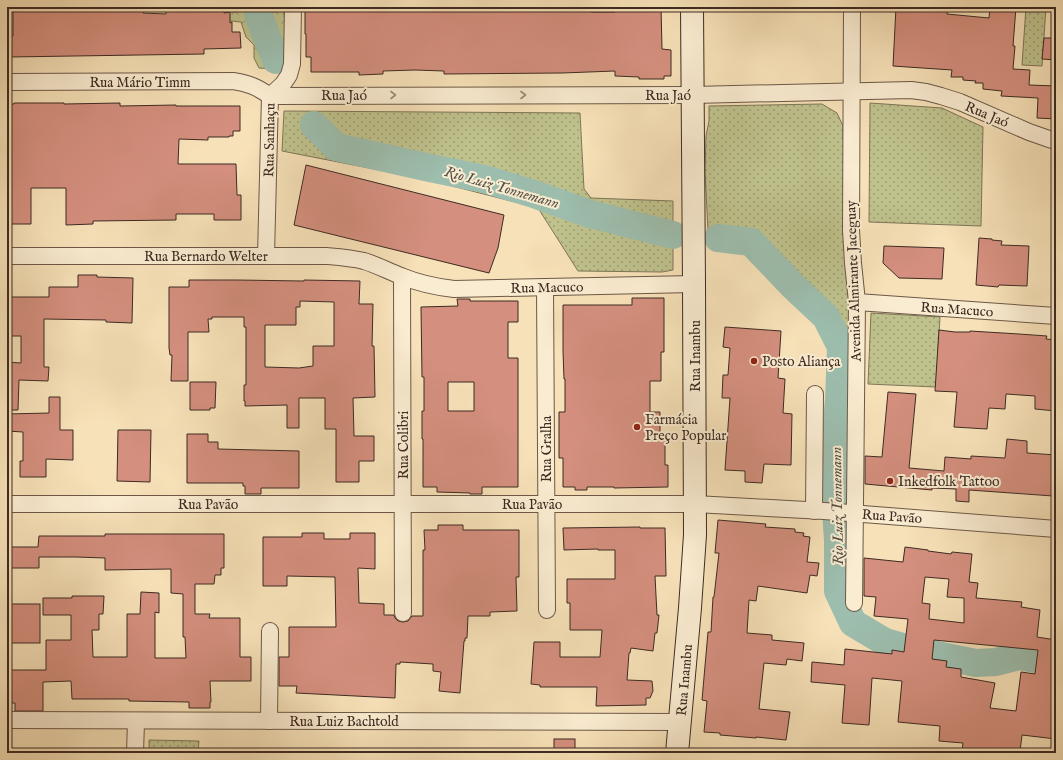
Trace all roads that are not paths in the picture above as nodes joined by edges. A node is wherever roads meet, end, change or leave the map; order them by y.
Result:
1 (293, 7) edge
2 (692, 7) edge
3 (852, 7) edge
4 (7, 82) edge
5 (851, 92) junction
6 (693, 95) junction
7 (270, 96) junction
8 (1056, 141) edge
9 (7, 256) edge
10 (266, 256) junction
11 (402, 276) junction
12 (694, 284) junction
13 (545, 287) junction
14 (857, 302) junction
15 (1056, 316) edge
16 (815, 394) dead end
17 (7, 504) edge
18 (403, 504) junction
19 (546, 504) junction
20 (695, 504) junction
21 (819, 511) junction
22 (851, 513) junction
23 (1056, 529) edge
24 (854, 603) dead end
25 (547, 610) dead end
26 (403, 612) dead end
27 (270, 631) dead end
28 (7, 720) edge
29 (136, 721) junction
30 (269, 721) junction
31 (680, 722) junction
32 (135, 753) edge
33 (677, 753) edge

1 - 7 street, Rua Sanhaçu
2 - 6 main road, Rua Inambu
3 - 5 street, Avenida Almirante Jaceguay
4 - 7 street, Rua Mário Timm
5 - 6 street, Rua Jaó
5 - 8 street, Rua Jaó
5 - 14 street, Avenida Almirante Jaceguay
7 -> 6 street, Rua Jaó
6 - 12 main road, Rua Inambu
7 - 10 street, Rua Sanhaçu
9 - 10 street, Rua Bernardo Welter
10 - 11 street, Rua Bernardo Welter
11 - 13 street, Rua Macuco
11 - 18 street, Rua Colibri
12 - 13 street, Rua Macuco
12 - 20 main road, Rua Inambu
13 - 19 street, Rua Gralha
14 - 15 street, Rua Macuco
14 - 22 street, Avenida Almirante Jaceguay
16 - 21 street
17 - 18 street, Rua Pavão
18 - 19 street, Rua Pavão
18 - 26 street, Rua Colibri
19 - 20 street, Rua Pavão
19 - 25 street, Rua Gralha
20 - 21 street, Rua Pavão
20 - 31 main road, Rua Inambu
21 - 22 street, Rua Pavão
22 - 23 street, Rua Pavão
22 - 24 street, Avenida Almirante Jaceguay
27 - 30 street
28 - 29 street, Rua Luiz Bachtold
29 - 30 street, Rua Luiz Bachtold
29 - 32 street
30 - 31 street, Rua Luiz Bachtold
31 - 33 main road, Rua Inambu

